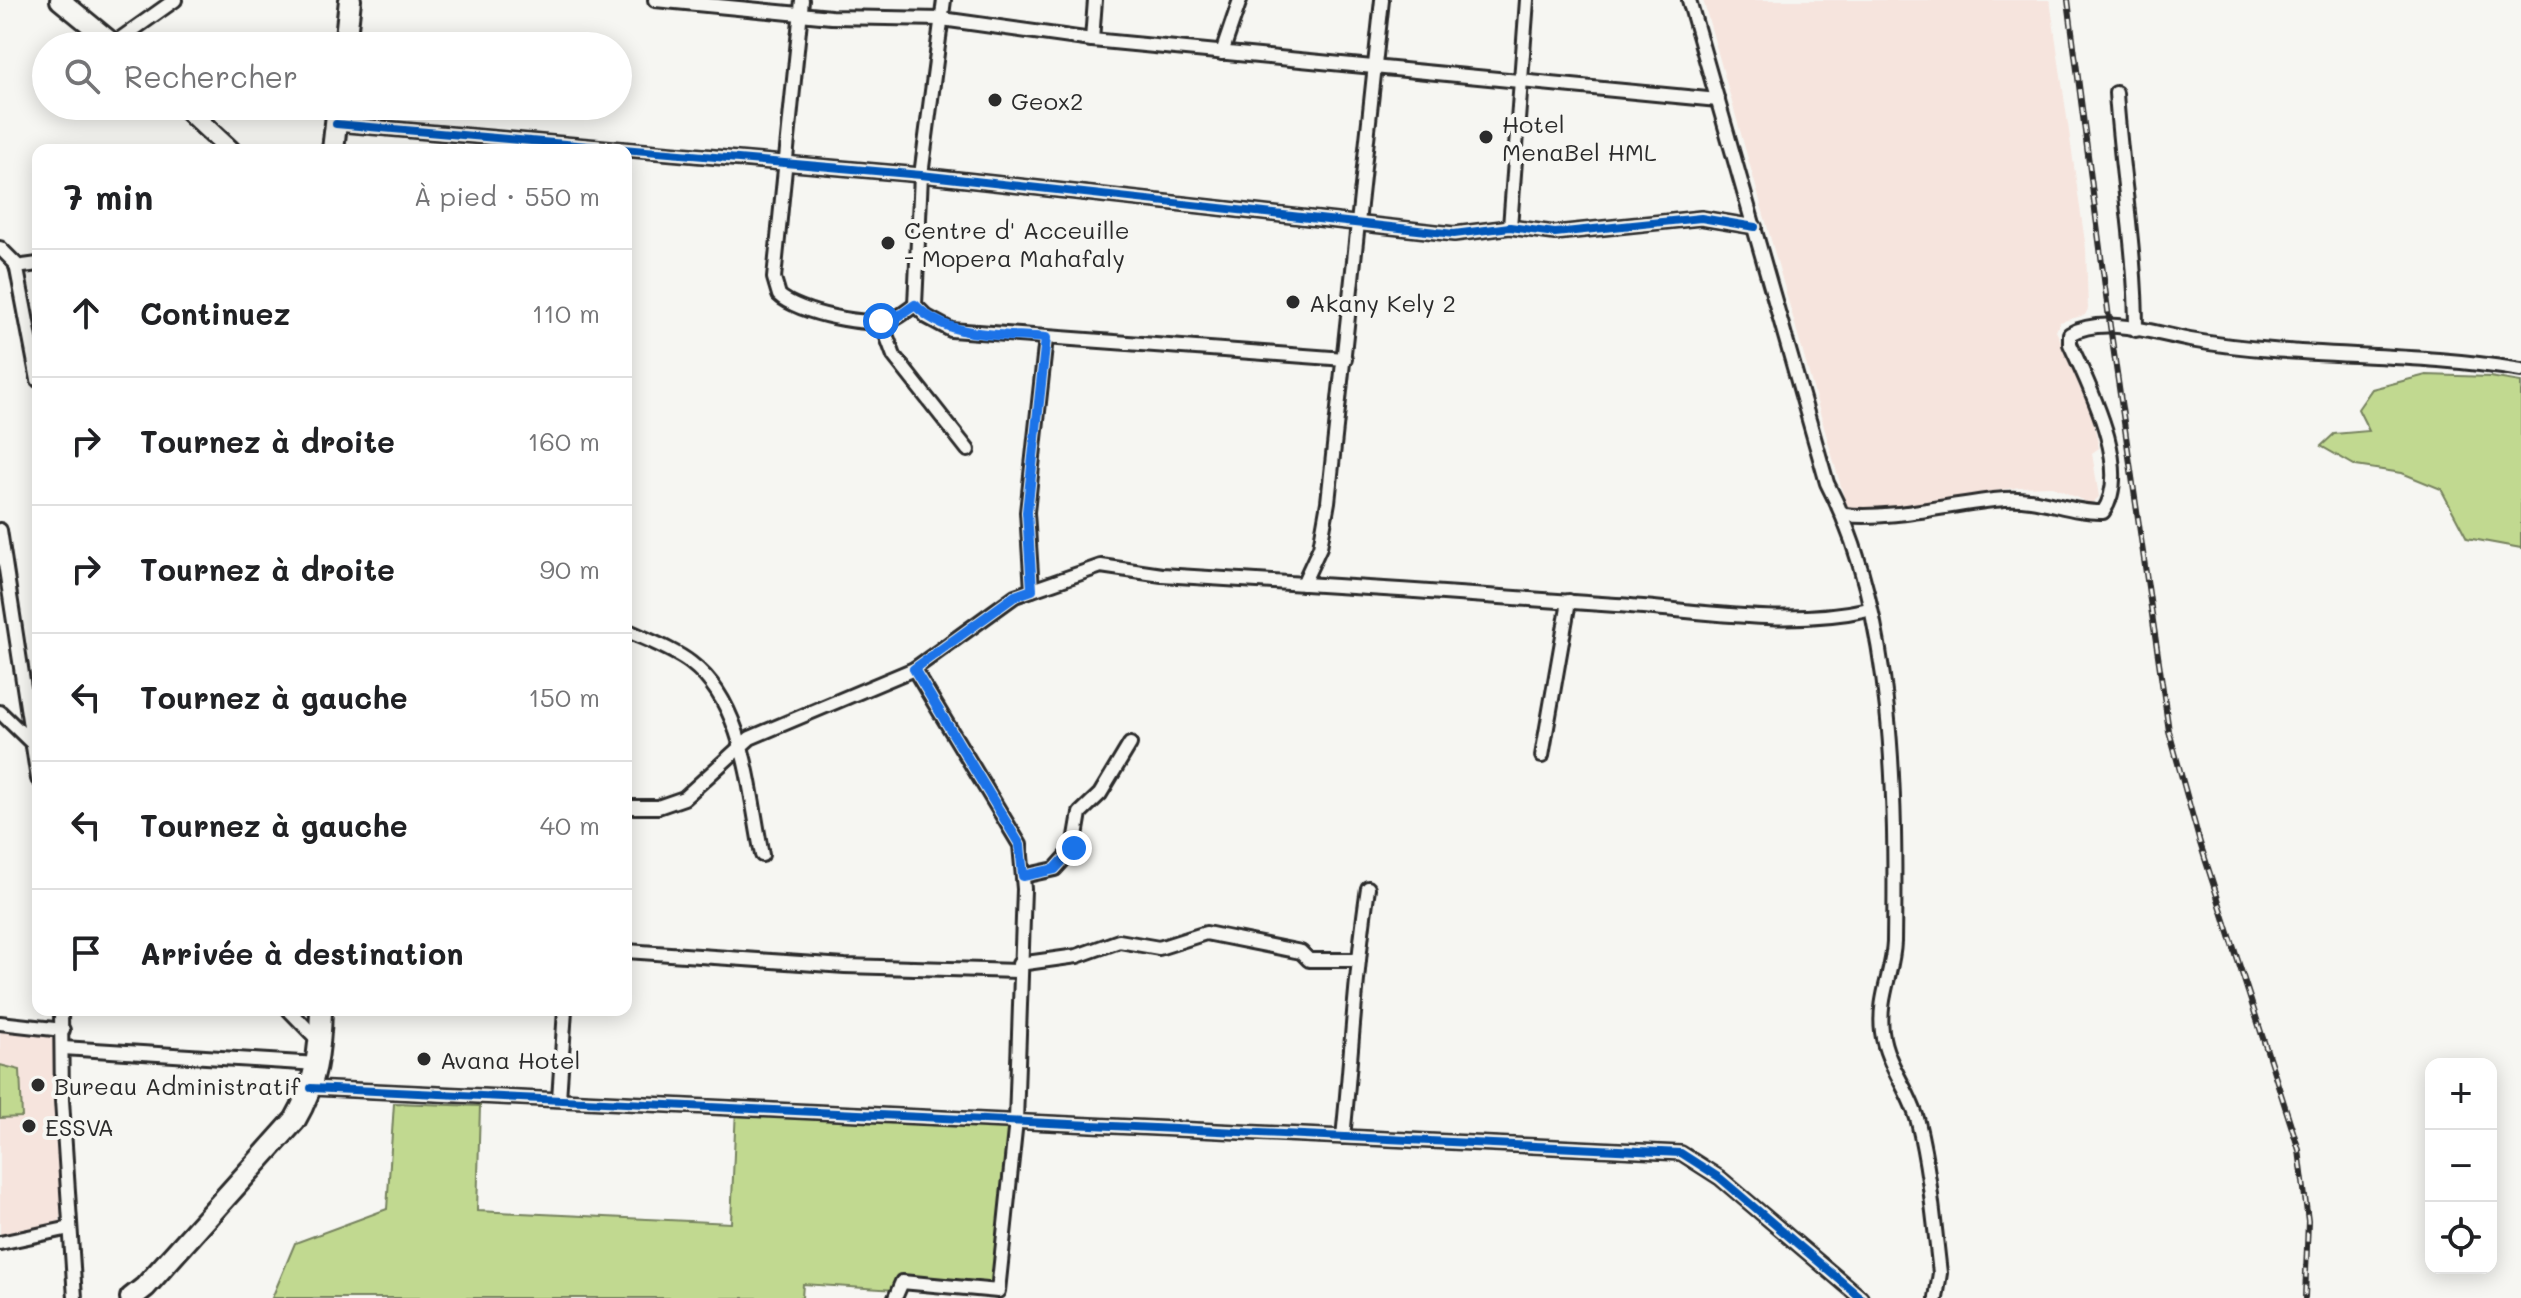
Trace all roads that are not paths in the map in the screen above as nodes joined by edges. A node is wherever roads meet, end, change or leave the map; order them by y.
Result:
1 (60, 0) edge
2 (175, 0) edge
3 (350, 0) edge
4 (655, 0) edge
5 (664, 0) edge
6 (944, 0) edge
7 (1095, 0) edge
8 (1240, 0) edge
9 (1382, 0) edge
10 (1527, 0) edge
11 (1689, 0) edge
12 (801, 6) edge
13 (942, 19) junction
14 (98, 32) edge
15 (132, 32) edge
16 (347, 32) edge
17 (1092, 40) junction
18 (1222, 53) junction
19 (1374, 67) junction
20 (1519, 83) junction
21 (2116, 93) dead end
22 (1718, 100) junction
23 (198, 120) edge
24 (336, 120) edge
25 (383, 120) edge
26 (224, 144) edge
27 (334, 144) edge
28 (602, 144) edge
29 (632, 147) edge
30 (785, 164) junction
31 (921, 175) junction
32 (1358, 224) junction
33 (1510, 227) junction
34 (1755, 227) junction
35 (0, 248) edge
36 (32, 265) edge
37 (16, 267) junction
38 (915, 305) junction
39 (881, 321) junction
40 (2136, 330) junction
41 (1046, 338) junction
42 (32, 349) edge
43 (1345, 359) junction
44 (2521, 370) edge
45 (968, 450) dead end
46 (1844, 515) junction
47 (0, 530) edge
48 (1303, 584) junction
49 (1032, 590) junction
50 (1569, 601) junction
51 (1869, 609) junction
52 (632, 633) edge
53 (914, 669) junction
54 (0, 712) edge
55 (32, 722) edge
56 (32, 742) edge
57 (1130, 744) dead end
58 (739, 750) junction
59 (1542, 756) dead end
60 (632, 807) edge
61 (762, 855) dead end
62 (1023, 876) junction
63 (1368, 888) dead end
64 (632, 951) edge
65 (1359, 960) junction
66 (1018, 968) junction
67 (62, 1016) edge
68 (295, 1016) edge
69 (321, 1016) edge
70 (565, 1016) edge
71 (0, 1023) edge
72 (63, 1030) junction
73 (320, 1043) junction
74 (63, 1048) junction
75 (318, 1064) junction
76 (311, 1088) junction
77 (559, 1099) junction
78 (1016, 1121) junction
79 (1343, 1137) junction
80 (70, 1228) junction
81 (0, 1243) edge
82 (139, 1294) edge
83 (75, 1298) edge
84 (895, 1298) edge
85 (1861, 1298) edge
86 (1936, 1298) edge

1 - 14 street
2 - 15 street
3 - 16 main road
4 - 5 street
5 - 12 street
6 - 13 street
7 - 17 street
8 - 18 street
9 - 19 street
10 - 20 street
11 - 22 street
12 - 13 street
12 - 30 street
13 - 17 street
13 - 31 street
17 - 18 street
18 - 19 street
19 - 20 street
19 - 32 street
20 - 22 street
20 - 33 street
21 - 40 street
22 - 34 street
23 - 26 street
24 - 27 main road
25 - 28 street
29 - 30 street
30 - 31 street
30 - 39 street
31 - 32 street
31 - 38 street
32 - 33 street
32 - 43 street
33 - 34 street
34 - 46 street
35 - 37 street
36 - 37 street
37 - 42 street
38 - 39 street
38 - 41 street
39 - 45 street
40 - 44 street
40 - 46 street
41 - 43 street
41 - 49 street
43 - 48 street
46 - 51 street
47 - 55 street
48 - 49 street
48 - 50 street
49 - 53 street
50 - 51 street
50 - 59 street
51 - 86 street
52 - 58 street
53 - 58 street
53 - 62 street
54 - 56 street
57 - 62 street
58 - 60 street
58 - 61 street
62 - 66 street
63 - 65 street
64 - 66 street
65 - 66 street
65 - 79 street
66 - 78 street
67 - 72 street
68 - 73 street
69 - 73 main road
70 - 77 street
71 - 72 street
72 - 74 street
73 - 75 main road
74 - 75 street
74 - 80 street
75 - 76 main road
76 - 77 street
76 - 82 main road
77 - 78 street
78 - 79 street
78 - 84 street
79 - 85 street
80 - 81 street
80 - 83 street

